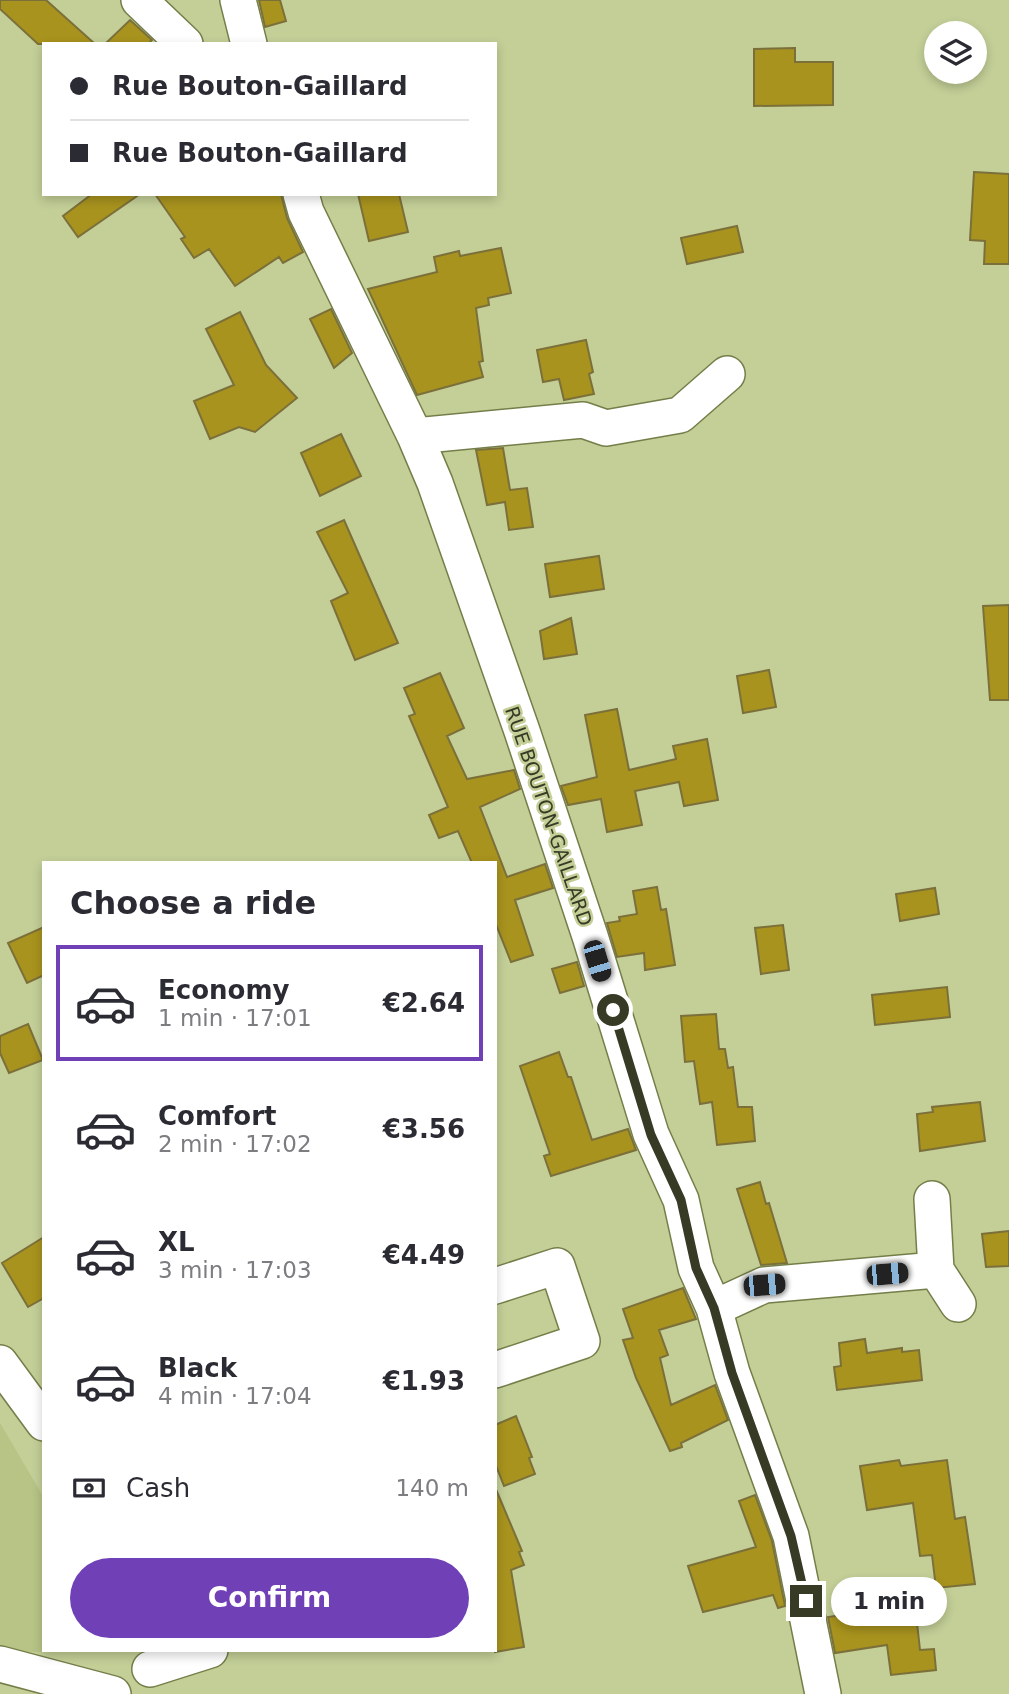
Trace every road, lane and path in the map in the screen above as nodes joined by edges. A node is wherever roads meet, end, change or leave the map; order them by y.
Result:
1 (139, 0) edge
2 (236, 0) edge
3 (183, 42) edge
4 (226, 42) edge
5 (248, 42) edge
6 (302, 196) edge
7 (727, 374) dead end
8 (415, 436) junction
9 (932, 1199) dead end
10 (936, 1270) junction
11 (497, 1285) edge
12 (958, 1304) dead end
13 (714, 1308) junction
14 (0, 1363) edge
15 (497, 1363) edge
16 (42, 1420) edge
17 (204, 1652) edge
18 (0, 1664) edge
19 (152, 1671) edge
20 (114, 1694) edge
21 (823, 1694) edge

1 - 3 street
2 - 4 street
2 - 5 street
6 - 8 street, RUE BOUTON-GAILLARD
7 - 8 street
8 - 13 street, RUE BOUTON-GAILLARD
9 - 10 street
10 - 12 street
10 - 13 street
11 - 15 street
13 - 21 street, RUE BOUTON-GAILLARD
14 - 16 street
17 - 19 street
18 - 20 street

